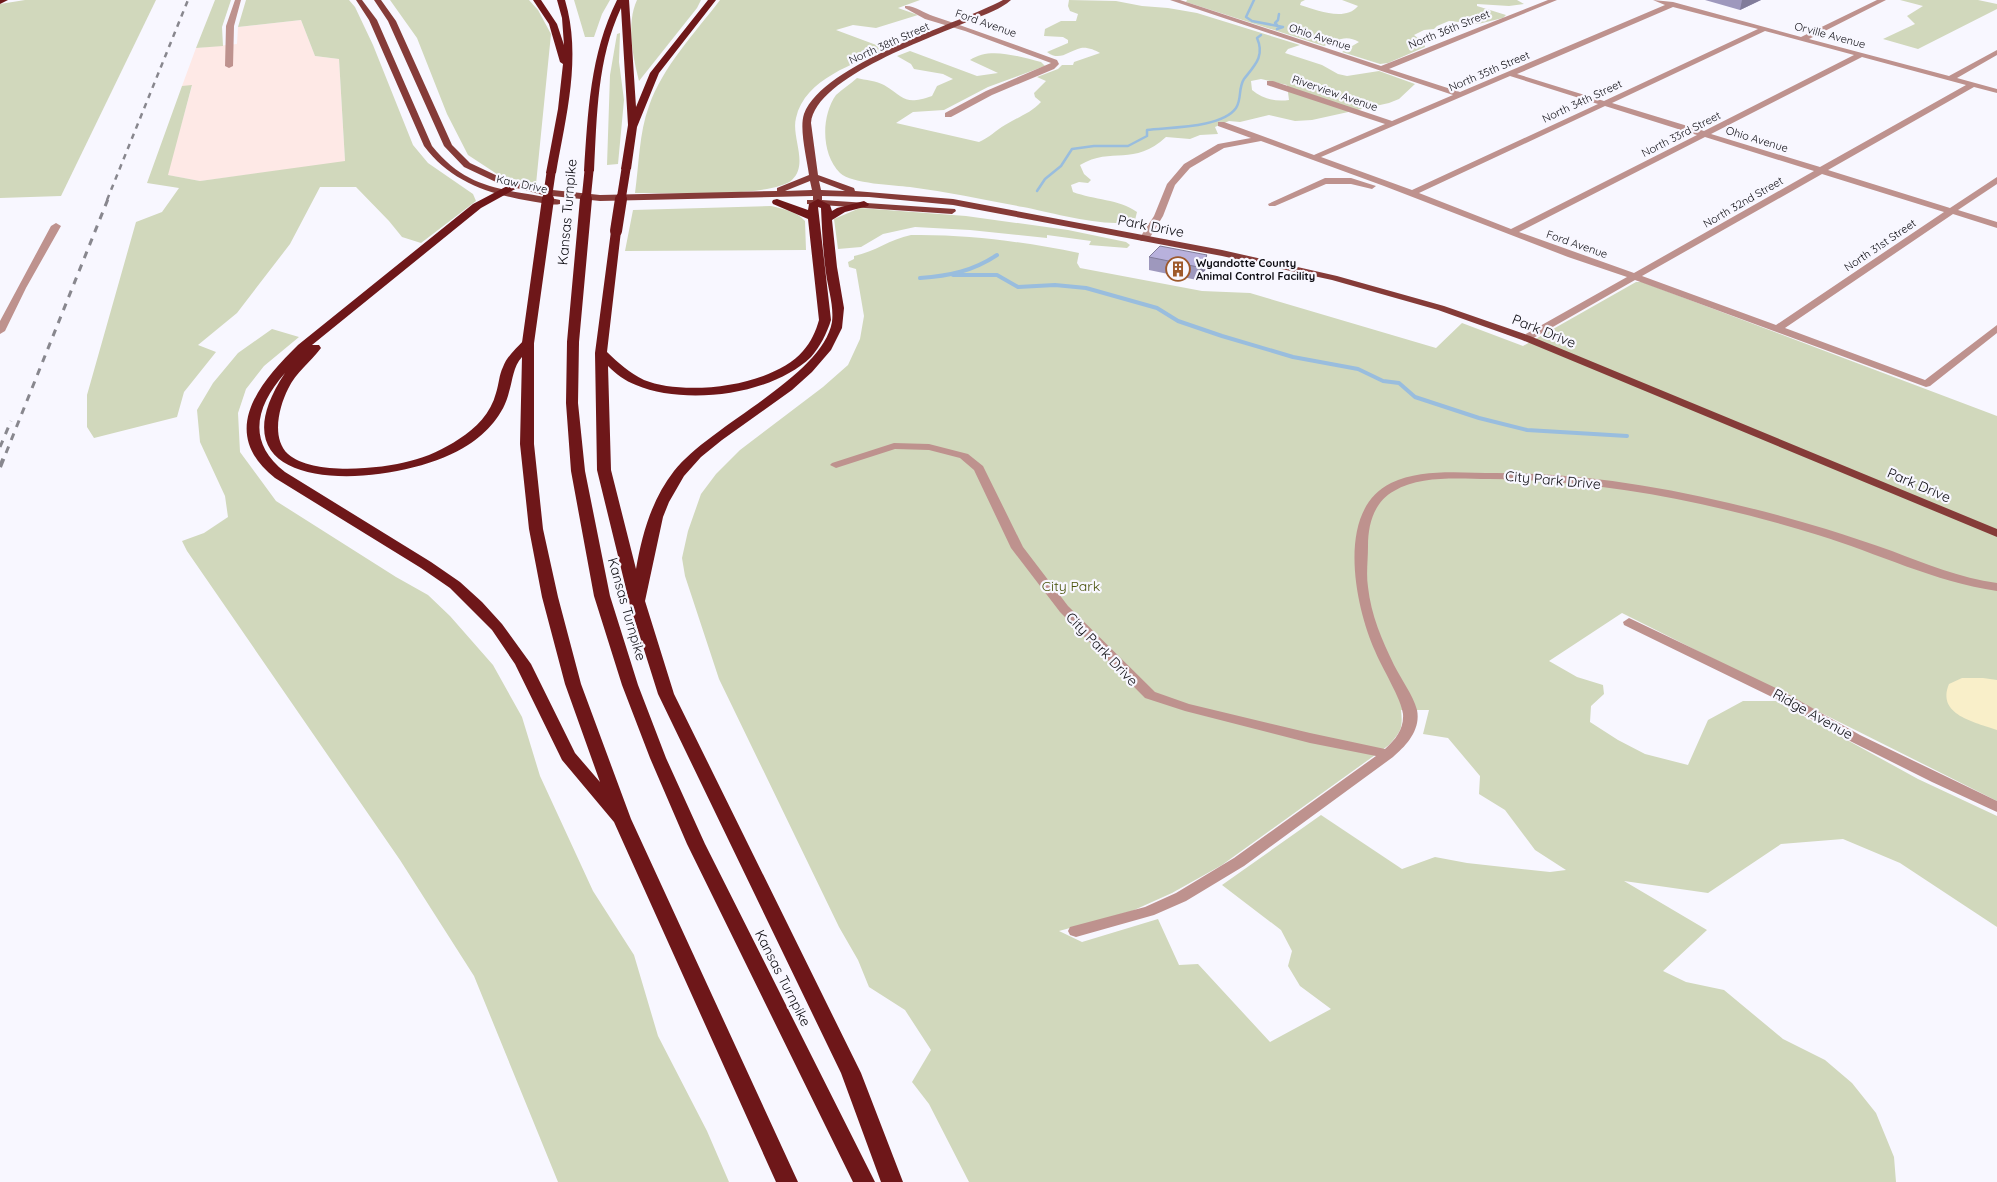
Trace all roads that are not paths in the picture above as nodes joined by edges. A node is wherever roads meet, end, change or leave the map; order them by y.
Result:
1 (4, 0) edge
2 (238, 0) edge
3 (359, 0) edge
4 (377, 0) edge
5 (537, 0) edge
6 (561, 0) edge
7 (623, 0) edge
8 (1008, 0) edge
9 (1173, 0) edge
10 (1554, 0) edge
11 (1656, 0) edge
12 (1883, 0) edge
13 (0, 1) edge
14 (708, 3) edge
15 (1673, 4) junction
16 (907, 7) dead end
17 (956, 26) junction
18 (1764, 29) junction
19 (1802, 39) junction
20 (1997, 52) edge
21 (1860, 54) junction
22 (229, 66) dead end
23 (1381, 69) junction
24 (567, 71) junction
25 (1510, 74) junction
26 (1949, 79) junction
27 (1270, 83) dead end
28 (1972, 85) junction
29 (1997, 91) edge
30 (1461, 95) junction
31 (1604, 103) junction
32 (948, 115) dead end
33 (1221, 124) dead end
34 (1392, 124) junction
35 (632, 127) junction
36 (1704, 135) junction
37 (1270, 141) junction
38 (1315, 157) junction
39 (1821, 170) junction
40 (814, 176) junction
41 (1997, 180) edge
42 (516, 185) junction
43 (503, 193) junction
44 (1411, 194) junction
45 (760, 195) junction
46 (818, 198) junction
47 (866, 199) junction
48 (777, 202) junction
49 (1272, 204) dead end
50 (1950, 211) junction
51 (814, 222) junction
52 (828, 223) junction
53 (1997, 225) edge
54 (56, 226) dead end
55 (1512, 232) junction
56 (1144, 239) junction
57 (826, 273) junction
58 (1636, 277) junction
59 (355, 310) junction
60 (1997, 328) edge
61 (1777, 329) junction
62 (0, 331) edge
63 (1526, 338) junction
64 (528, 343) junction
65 (601, 353) junction
66 (836, 465) dead end
67 (1997, 533) edge
68 (1997, 587) edge
69 (638, 605) junction
70 (1629, 622) dead end
71 (1388, 754) junction
72 (1997, 807) edge
73 (622, 819) junction
74 (1076, 931) dead end
75 (787, 1182) edge
76 (864, 1182) edge
77 (892, 1182) edge

1 - 13 highway
2 - 22 street
3 - 43 main road, Kaw Drive
4 - 42 main road, Kaw Drive
5 - 24 highway
6 - 24 highway, Kansas Turnpike
7 - 35 highway
7 - 76 highway, Kansas Turnpike, bridge
8 - 17 main road, North 38th Street
9 - 23 street, Ohio Avenue
10 - 23 street, North 36th Street
11 - 15 street, Orville Avenue
12 - 19 street
14 - 35 highway
15 - 18 street, Orville Avenue
15 - 25 street, North 35th Street
16 - 17 street, Ford Avenue
17 - 32 street, Ford Avenue
17 - 40 main road, North 38th Street
18 - 19 street, Orville Avenue
18 - 31 street, North 34th Street
19 - 21 street, Orville Avenue
20 - 26 street
21 - 26 street, Orville Avenue
21 - 36 street, North 33rd Street
23 - 30 street, Ohio Avenue
24 - 64 highway, Kansas Turnpike, bridge
25 - 30 street, North 35th Street
25 - 31 street, Ohio Avenue
26 - 28 street, Orville Avenue
27 - 34 street, Riverview Avenue
28 - 29 street, Orville Avenue
28 - 39 street, North 32nd Street
30 - 34 street, North 35th Street
31 - 36 street, Ohio Avenue
31 - 44 street, North 34th Street
33 - 37 street, Ford Avenue
34 - 38 street, North 35th Street
35 - 65 highway, bridge
36 - 39 street, Ohio Avenue
36 - 55 street, North 33rd Street
37 - 38 street, Ford Avenue
37 - 56 street
38 - 44 street, Ford Avenue
39 - 50 street, Ohio Avenue
39 - 58 street, North 32nd Street
40 - 45 main road
40 - 46 main road, North 38th Street
40 - 47 main road
41 - 50 street, North 31st Street
42 - 43 highway
42 - 45 main road, Kaw Drive
43 - 48 main road, Kaw Drive
43 - 59 highway
43 - 59 highway
44 - 49 street
44 - 55 street, Ford Avenue
45 - 46 main road, Kaw Drive
46 - 47 main road, Park Drive
46 - 48 main road, Kaw Drive
46 - 51 highway
46 - 52 highway
47 - 52 highway
47 - 56 main road, Park Drive
48 - 51 highway
50 - 53 street, Ohio Avenue
50 - 61 street, North 31st Street
51 - 57 highway
52 - 57 highway
54 - 62 street
55 - 58 street, Ford Avenue
56 - 63 main road, Park Drive
57 - 65 highway
57 - 69 highway
58 - 61 street, Ford Avenue
58 - 63 street, North 32nd Street
59 - 64 highway
59 - 73 highway
60 - 61 street, Ford Avenue
63 - 67 main road, Park Drive
64 - 73 highway, Kansas Turnpike
65 - 69 highway
66 - 71 street, City Park Drive
68 - 71 street, City Park Drive
69 - 77 highway
70 - 72 street, Ridge Avenue
71 - 74 street, City Park Drive
73 - 75 highway, Kansas Turnpike

